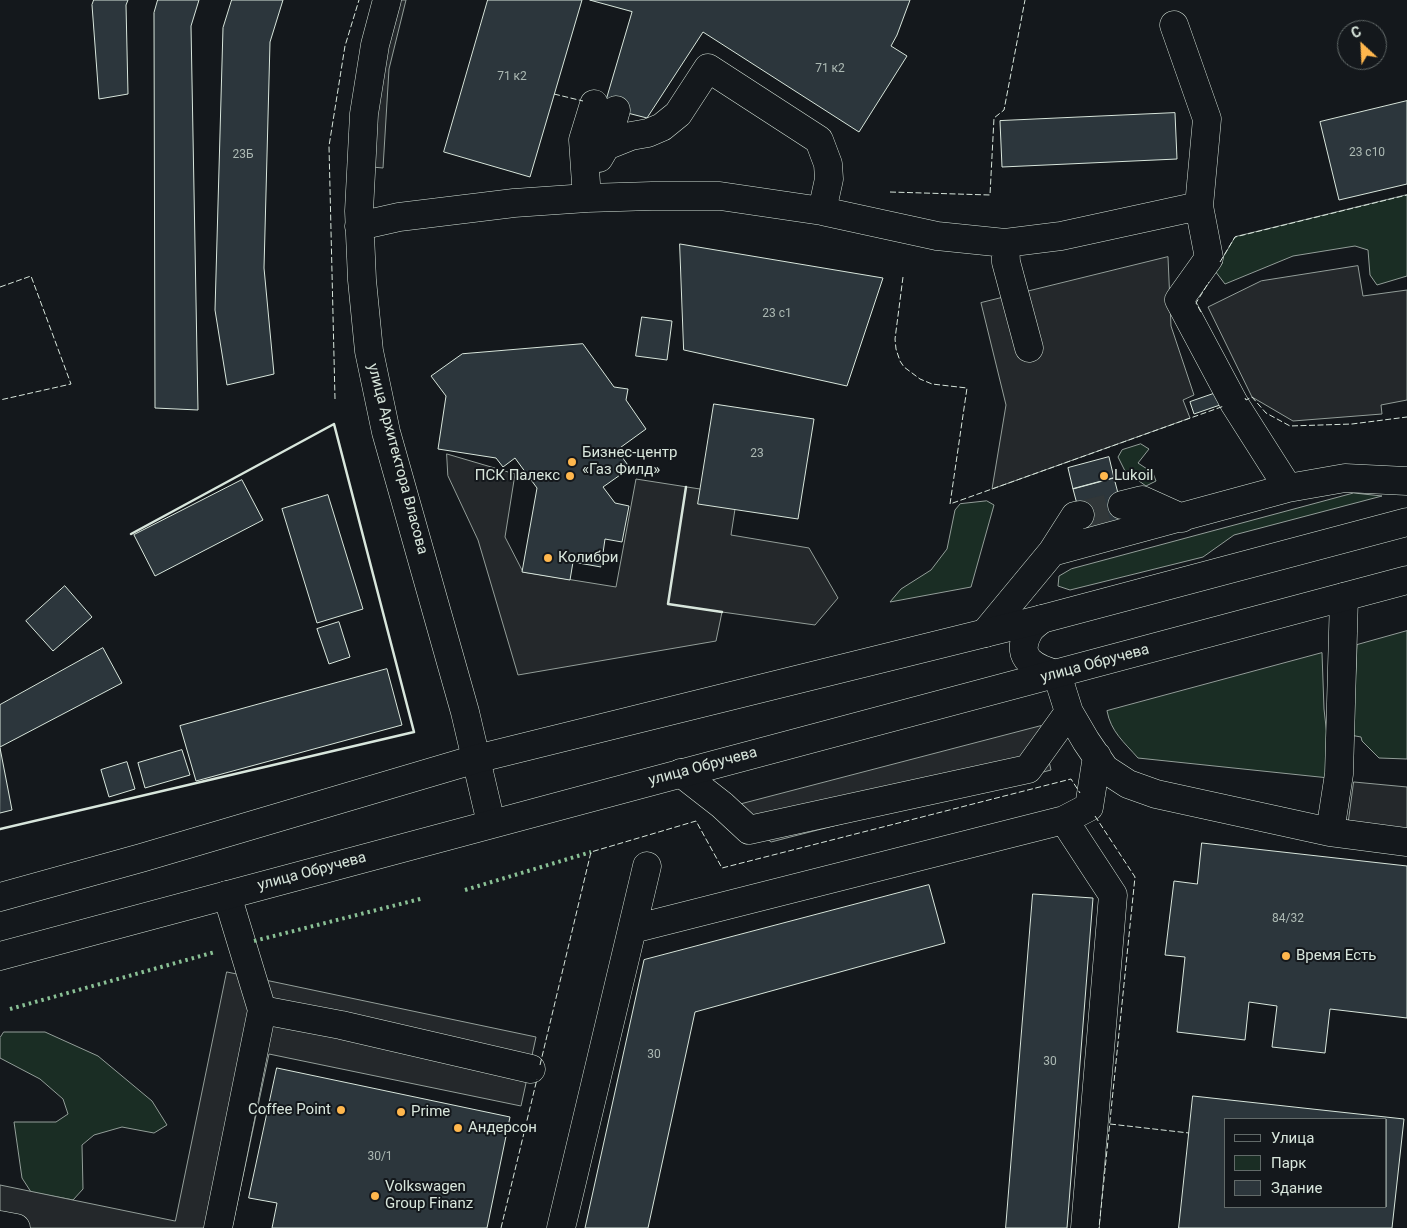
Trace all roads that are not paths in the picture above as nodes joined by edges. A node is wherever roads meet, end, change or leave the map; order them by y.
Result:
1 (387, 0) edge
2 (1174, 25) dead end
3 (619, 116) junction
4 (587, 189) junction
5 (1199, 206) junction
6 (822, 211) junction
7 (360, 226) junction
8 (1005, 243) junction
9 (1029, 348) dead end
10 (1407, 481) edge
11 (1288, 488) junction
12 (1122, 505) tunnel mouth
13 (1080, 515) tunnel mouth
14 (1182, 518) junction
15 (1407, 522) edge
16 (1052, 552) junction
17 (1407, 580) edge
18 (1344, 597) junction
19 (1042, 619) junction
20 (985, 633) junction
21 (1057, 674) junction
22 (1069, 712) junction
23 (1097, 756) junction
24 (476, 760) junction
25 (681, 773) junction
26 (1064, 820) junction
27 (491, 823) junction
28 (1330, 832) junction
29 (1407, 842) edge
30 (648, 866) dead end
31 (227, 895) junction
32 (0, 897) edge
33 (633, 928) junction
34 (0, 956) edge
35 (262, 1010) junction
36 (531, 1069) dead end
37 (0, 1225) edge
38 (16, 1228) edge
39 (218, 1228) edge
40 (561, 1228) edge
41 (1085, 1228) edge

1 - 7 main road, улица Архитектора Власова
2 - 5 main road
3 - 4 main road
3 - 4 main road
3 - 6 main road
4 - 6 main road
4 - 7 main road
5 - 8 main road
5 - 11 main road
6 - 8 main road
7 - 24 main road, улица Архитектора Власова
8 - 9 main road
10 - 11 main road
11 - 14 main road
12 - 14 main road
13 - 16 main road
14 - 16 main road
15 - 19 main road
16 - 20 main road
17 - 18 main road, улица Обручева
18 - 21 main road, улица Обручева
18 - 28 main road
19 - 20 main road
19 - 21 main road
20 - 24 main road
21 - 22 main road
21 - 25 main road, улица Обручева
22 - 23 main road
22 - 25 main road
23 - 26 main road
23 - 28 main road
24 - 27 main road, улица Архитектора Власова
24 - 32 main road
25 - 27 main road, улица Обручева
26 - 33 main road
26 - 41 main road
27 - 31 main road, улица Обручева
28 - 29 main road
30 - 33 main road
31 - 34 main road, улица Обручева
31 - 35 main road
33 - 40 main road
35 - 36 main road
35 - 39 main road
37 - 38 main road

